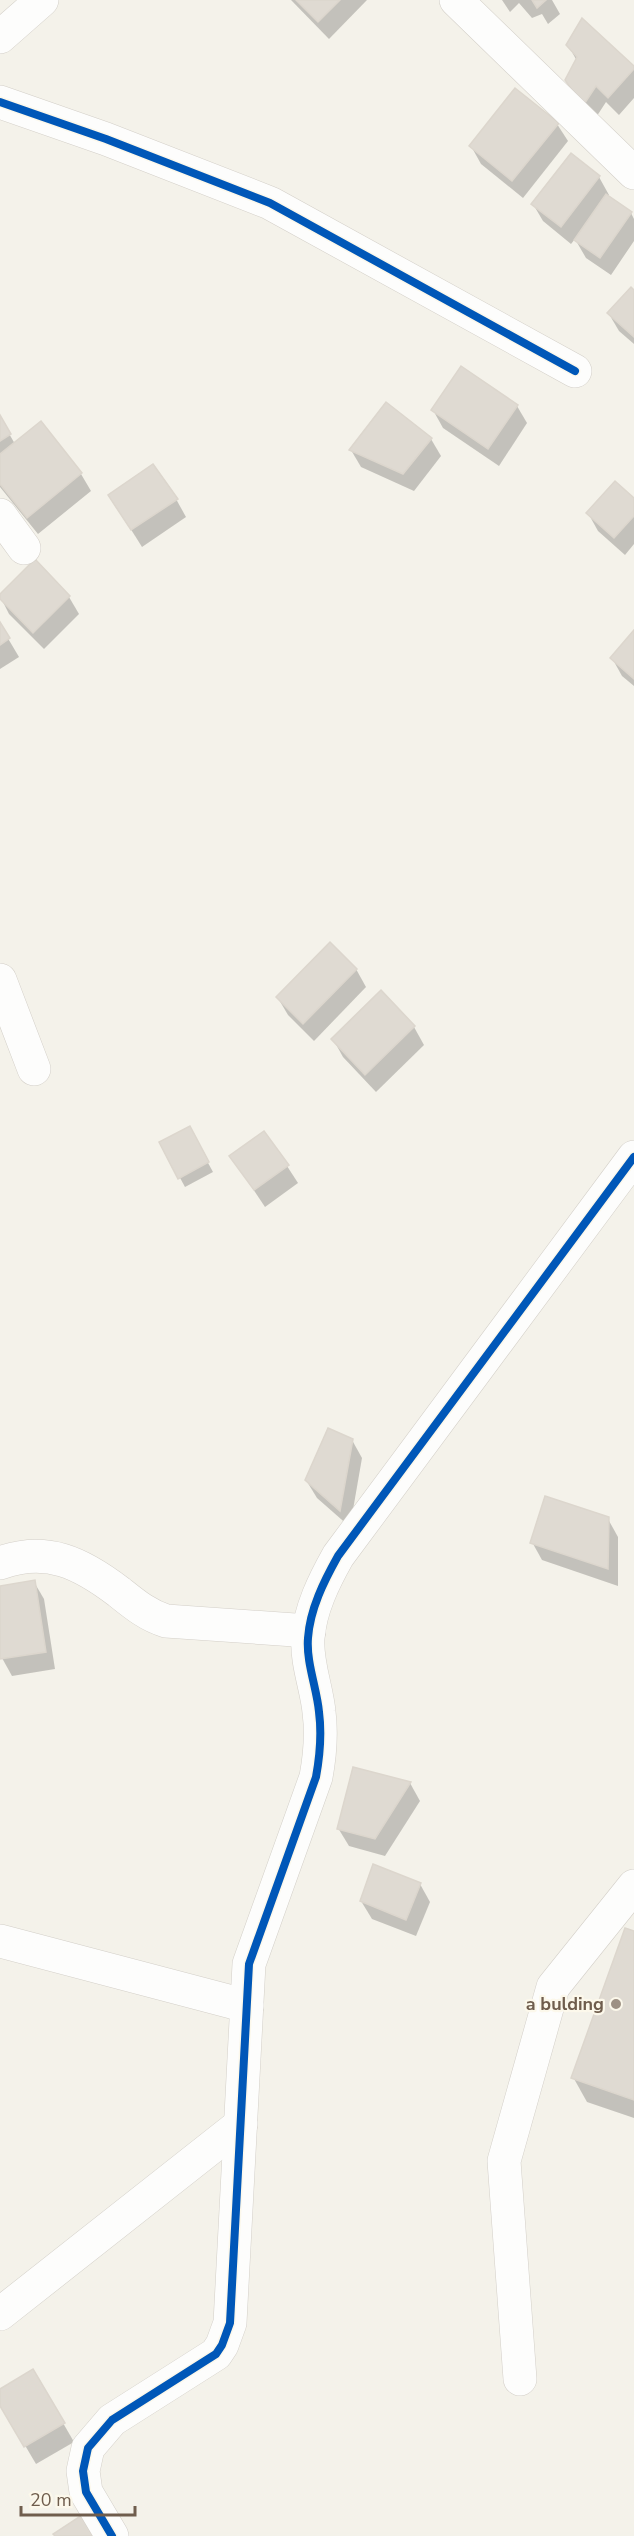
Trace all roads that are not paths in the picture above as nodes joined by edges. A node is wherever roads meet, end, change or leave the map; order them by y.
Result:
1 (42, 0) edge
2 (456, 0) edge
3 (0, 37) edge
4 (0, 102) edge
5 (634, 173) edge
6 (575, 371) dead end
7 (0, 515) edge
8 (24, 548) dead end
9 (0, 980) edge
10 (34, 1069) dead end
11 (633, 1161) edge
12 (0, 1563) edge
13 (309, 1631) junction
14 (634, 1886) edge
15 (0, 1941) edge
16 (247, 2006) junction
17 (242, 2124) junction
18 (0, 2314) edge
19 (520, 2379) dead end
20 (112, 2536) edge

1 - 3 street
2 - 5 street
4 - 6 street
7 - 8 street
9 - 10 street
11 - 13 street
12 - 13 street
13 - 16 street
14 - 19 street
15 - 16 street
16 - 17 street
17 - 18 street
17 - 20 street

